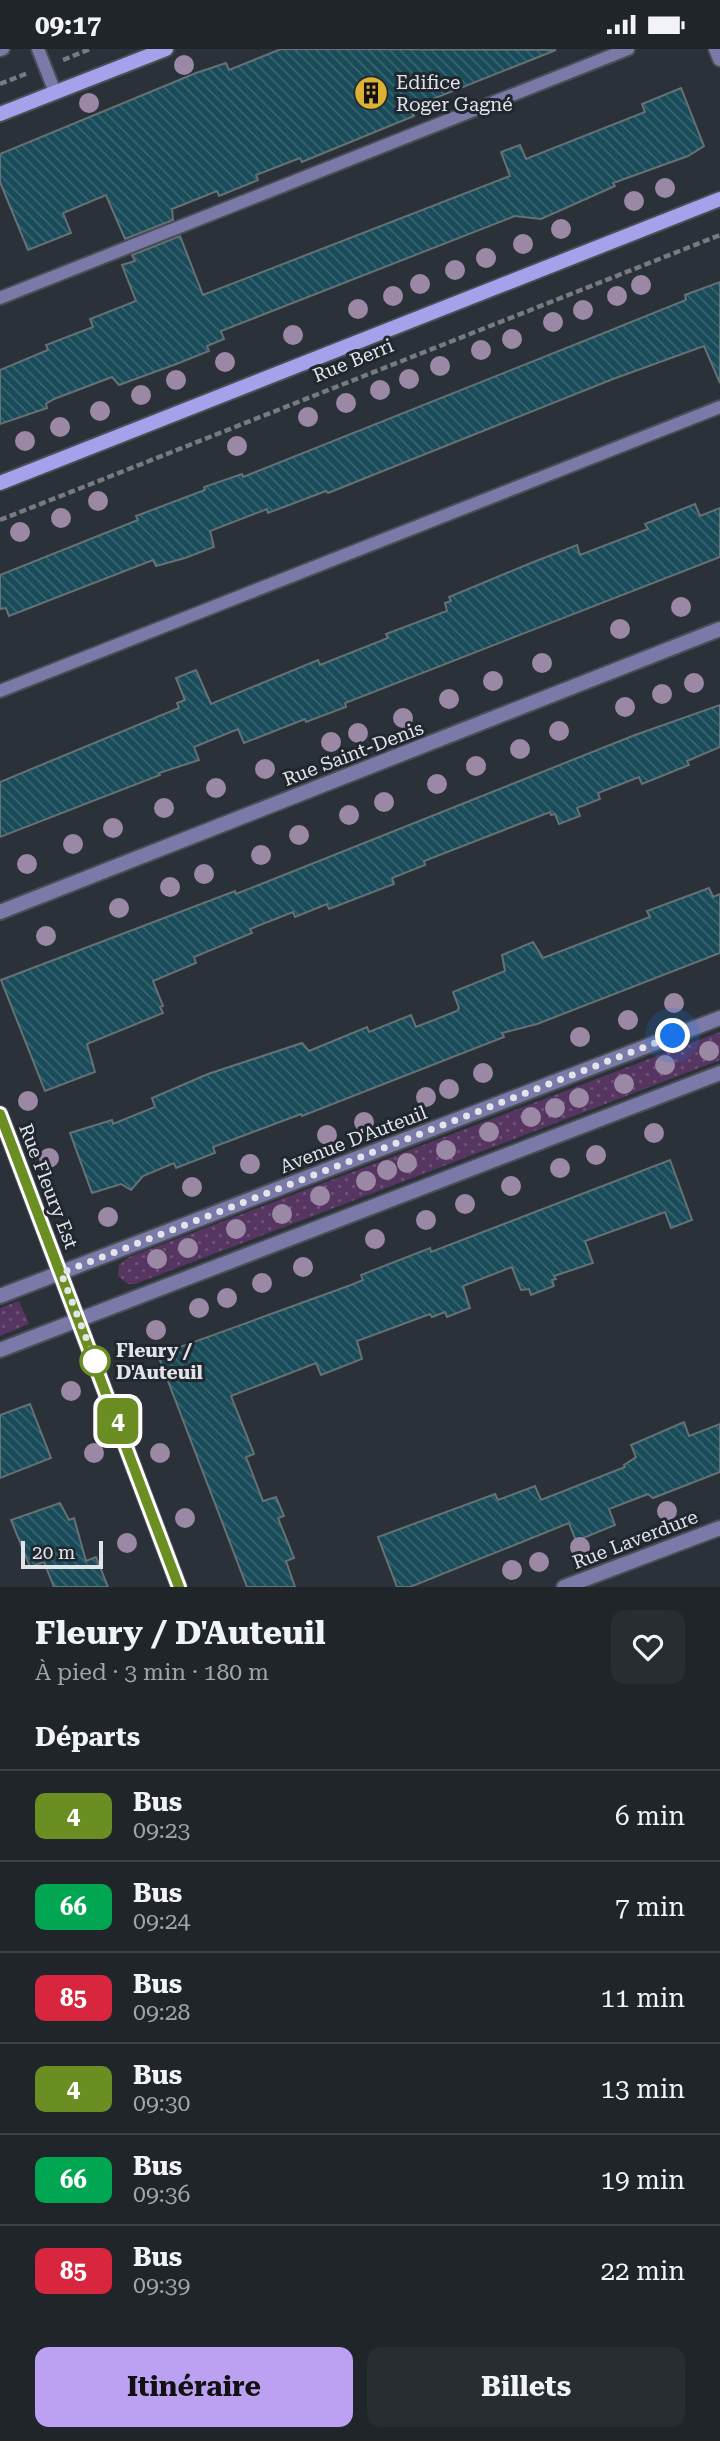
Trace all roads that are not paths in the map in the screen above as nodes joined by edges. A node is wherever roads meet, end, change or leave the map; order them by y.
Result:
1 (38, 49) edge
2 (166, 49) edge
3 (628, 49) edge
4 (716, 49) edge
5 (720, 58) edge
6 (55, 92) junction
7 (0, 114) edge
8 (720, 199) edge
9 (0, 298) edge
10 (720, 407) edge
11 (0, 484) edge
12 (720, 629) edge
13 (0, 691) edge
14 (0, 912) edge
15 (720, 1018) edge
16 (720, 1073) edge
17 (0, 1114) edge
18 (61, 1273) junction
19 (0, 1296) edge
20 (80, 1319) junction
21 (0, 1350) edge
22 (720, 1528) edge
23 (179, 1587) edge
24 (564, 1587) edge

1 - 6 lane
2 - 6 main road
3 - 9 lane
4 - 5 street
6 - 7 main road
8 - 11 main road, Rue Berri
10 - 13 lane
12 - 14 street, Rue Saint-Denis
15 - 18 street, Avenue D'Auteuil
16 - 20 street
17 - 18 main road, Rue Fleury Est
18 - 19 street, Avenue D'Auteuil
18 - 20 main road, Rue Fleury Est
20 - 21 street
20 - 23 main road, Rue Fleury Est
22 - 24 street, Rue Laverdure

